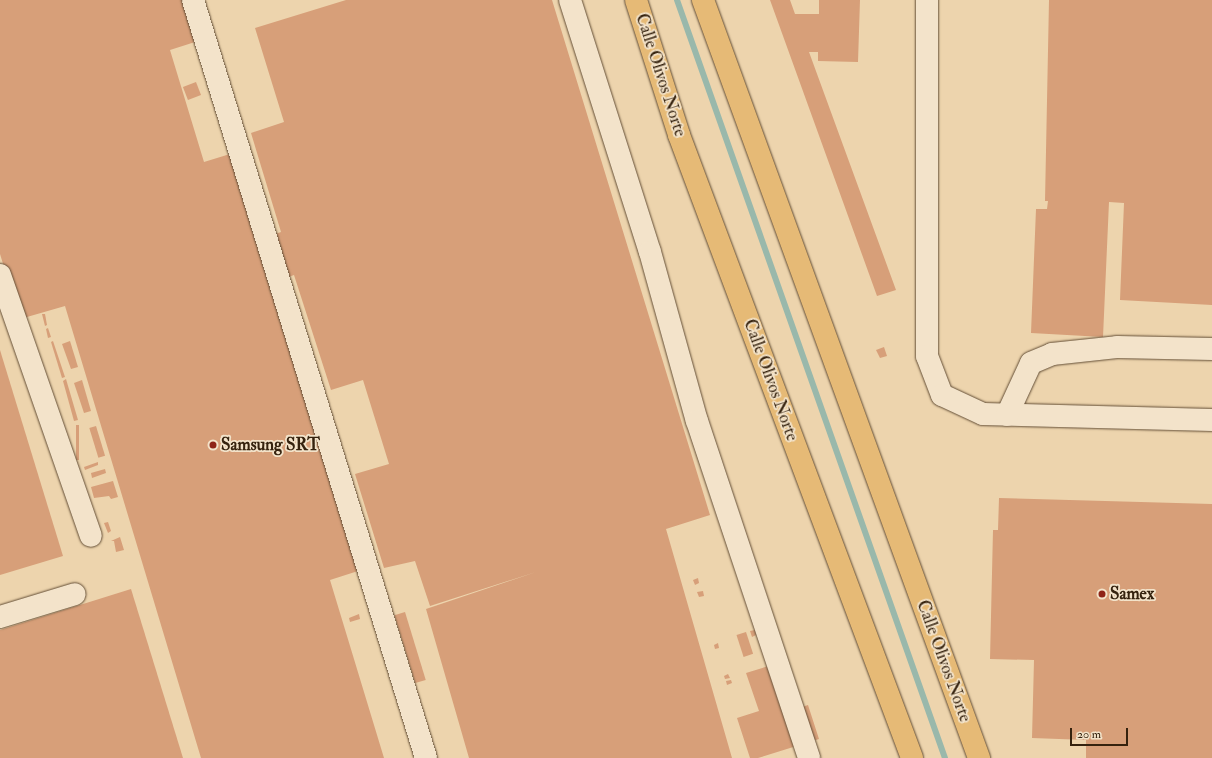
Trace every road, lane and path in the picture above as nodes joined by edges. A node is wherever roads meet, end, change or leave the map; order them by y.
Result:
1 (193, 0) edge
2 (570, 0) edge
3 (636, 0) edge
4 (703, 0) edge
5 (927, 0) edge
6 (0, 275) edge
7 (1212, 349) edge
8 (1007, 415) junction
9 (1212, 420) edge
10 (91, 536) dead end
11 (75, 594) dead end
12 (0, 617) edge
13 (426, 758) edge
14 (809, 758) edge
15 (912, 758) edge
16 (979, 758) edge

1 - 13 lane
2 - 14 lane
3 - 15 main road, Calle Olivos Norte
4 - 16 main road, Calle Olivos Norte
5 - 8 lane
6 - 10 lane
7 - 8 lane
8 - 9 lane
11 - 12 lane

